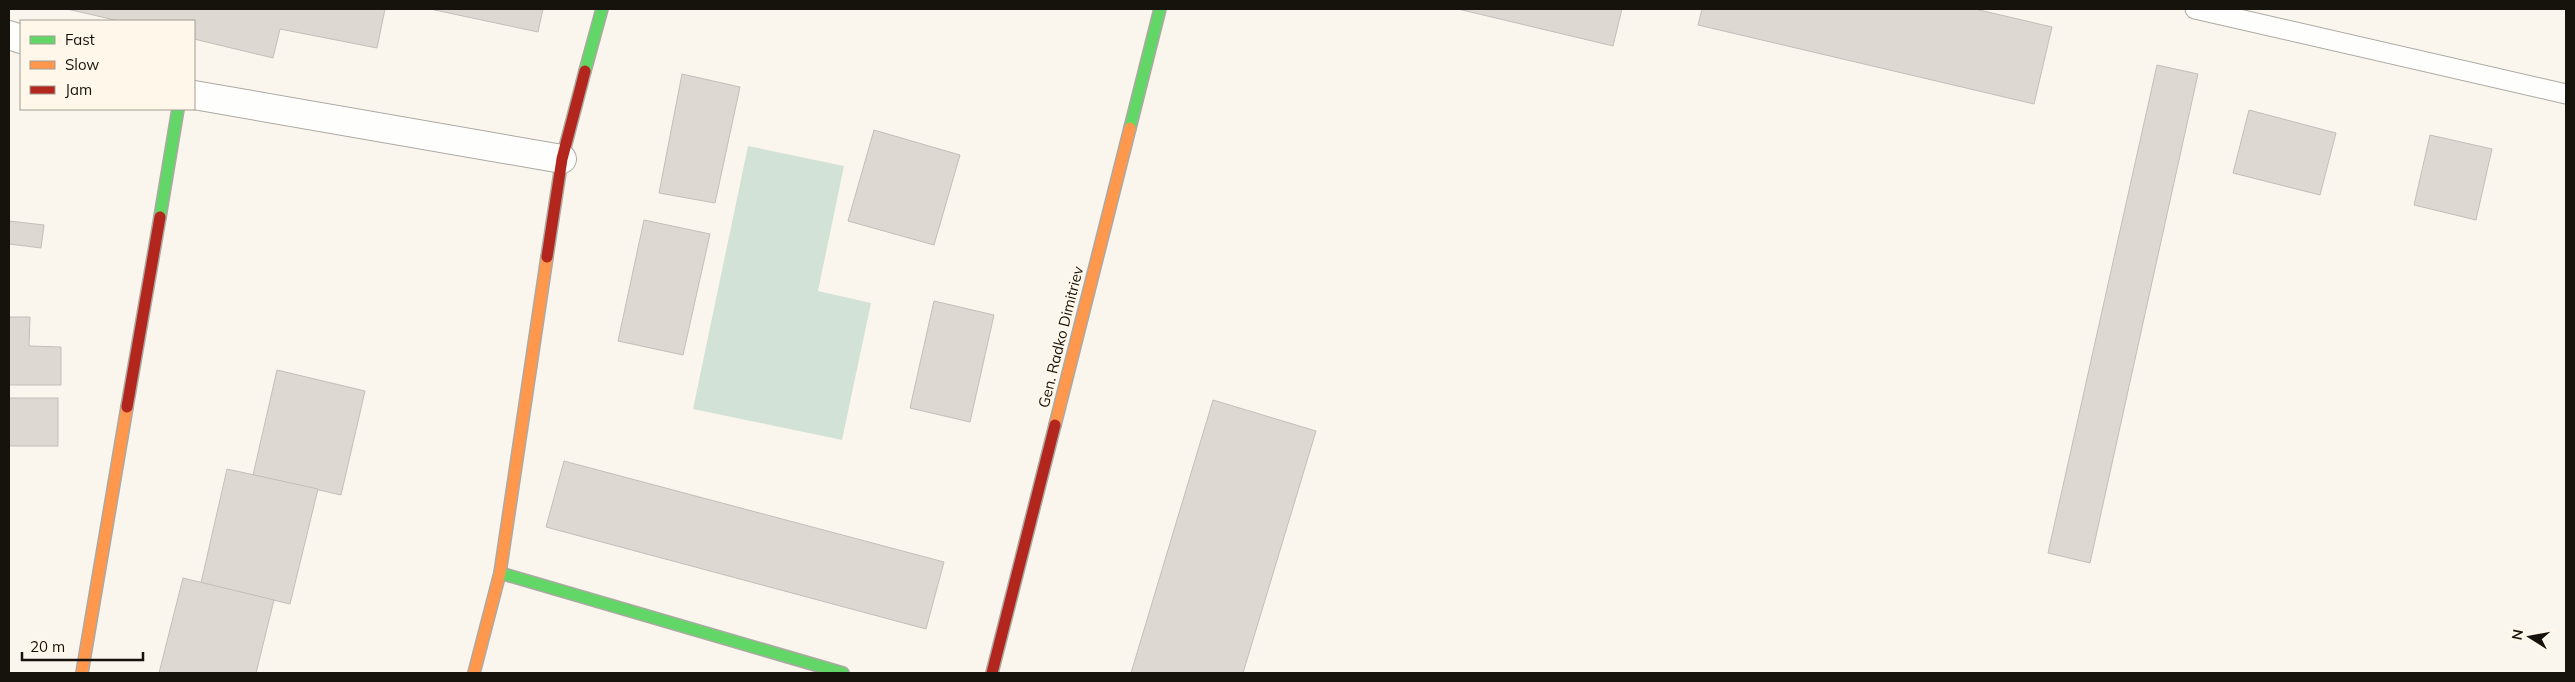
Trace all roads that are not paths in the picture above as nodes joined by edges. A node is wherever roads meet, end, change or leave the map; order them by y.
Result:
1 (602, 9) edge
2 (1160, 9) edge
3 (2195, 9) edge
4 (2566, 94) edge
5 (195, 95) edge
6 (178, 110) edge
7 (562, 159) junction
8 (500, 573) junction
9 (82, 673) edge
10 (474, 673) edge
11 (842, 673) edge
12 (992, 673) edge

1 - 7 street
2 - 12 street, Gen. Radko Dimitriev
3 - 4 lane
5 - 7 street
6 - 9 street
7 - 8 street
8 - 10 street
8 - 11 street

